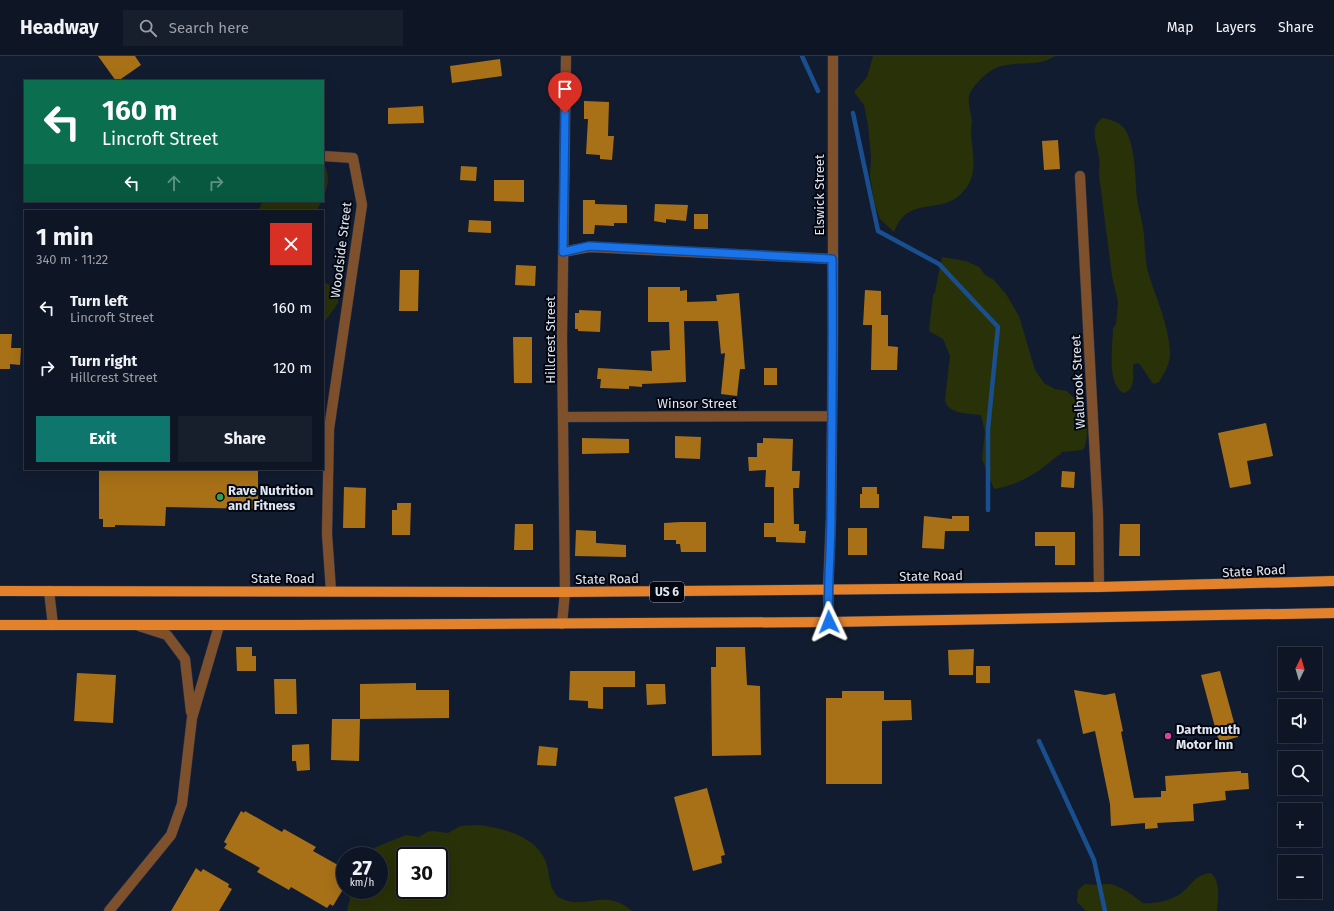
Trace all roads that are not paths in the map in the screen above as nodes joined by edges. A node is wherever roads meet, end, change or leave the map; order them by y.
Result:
1 (566, 56) edge
2 (833, 56) edge
3 (324, 156) edge
4 (1080, 176) dead end
5 (563, 252) junction
6 (832, 259) junction
7 (832, 416) junction
8 (563, 417) junction
9 (1334, 581) edge
10 (1099, 587) junction
11 (828, 590) junction
12 (50, 591) junction
13 (331, 591) junction
14 (0, 592) edge
15 (565, 592) junction
16 (1334, 613) edge
17 (829, 622) junction
18 (562, 624) junction
19 (0, 625) edge
20 (53, 625) junction
21 (137, 626) junction
22 (219, 626) junction
23 (192, 718) junction
24 (109, 911) edge

1 - 5 street, Hillcrest Street
2 - 6 street, Elswick Street
3 - 13 street, Woodside Street
4 - 10 street, Walbrook Street
5 - 6 street
5 - 8 street, Hillcrest Street
6 - 7 street, Elswick Street
7 - 8 street, Winsor Street
7 - 11 street, Elswick Street
8 - 15 street, Hillcrest Street
9 - 10 main road, State Road / US 6
10 - 11 main road, State Road / US 6
11 - 15 main road, State Road / US 6
11 - 17 street, Elswick Street
12 - 13 main road, State Road / US 6
12 - 14 main road, State Road / US 6
12 - 20 street
13 - 15 main road, State Road / US 6
15 - 18 street, Hillcrest Street
16 - 17 main road
17 - 18 main road
18 - 22 main road
19 - 20 main road
20 - 21 main road
21 - 22 main road
21 - 23 street
22 - 23 street
23 - 24 street

